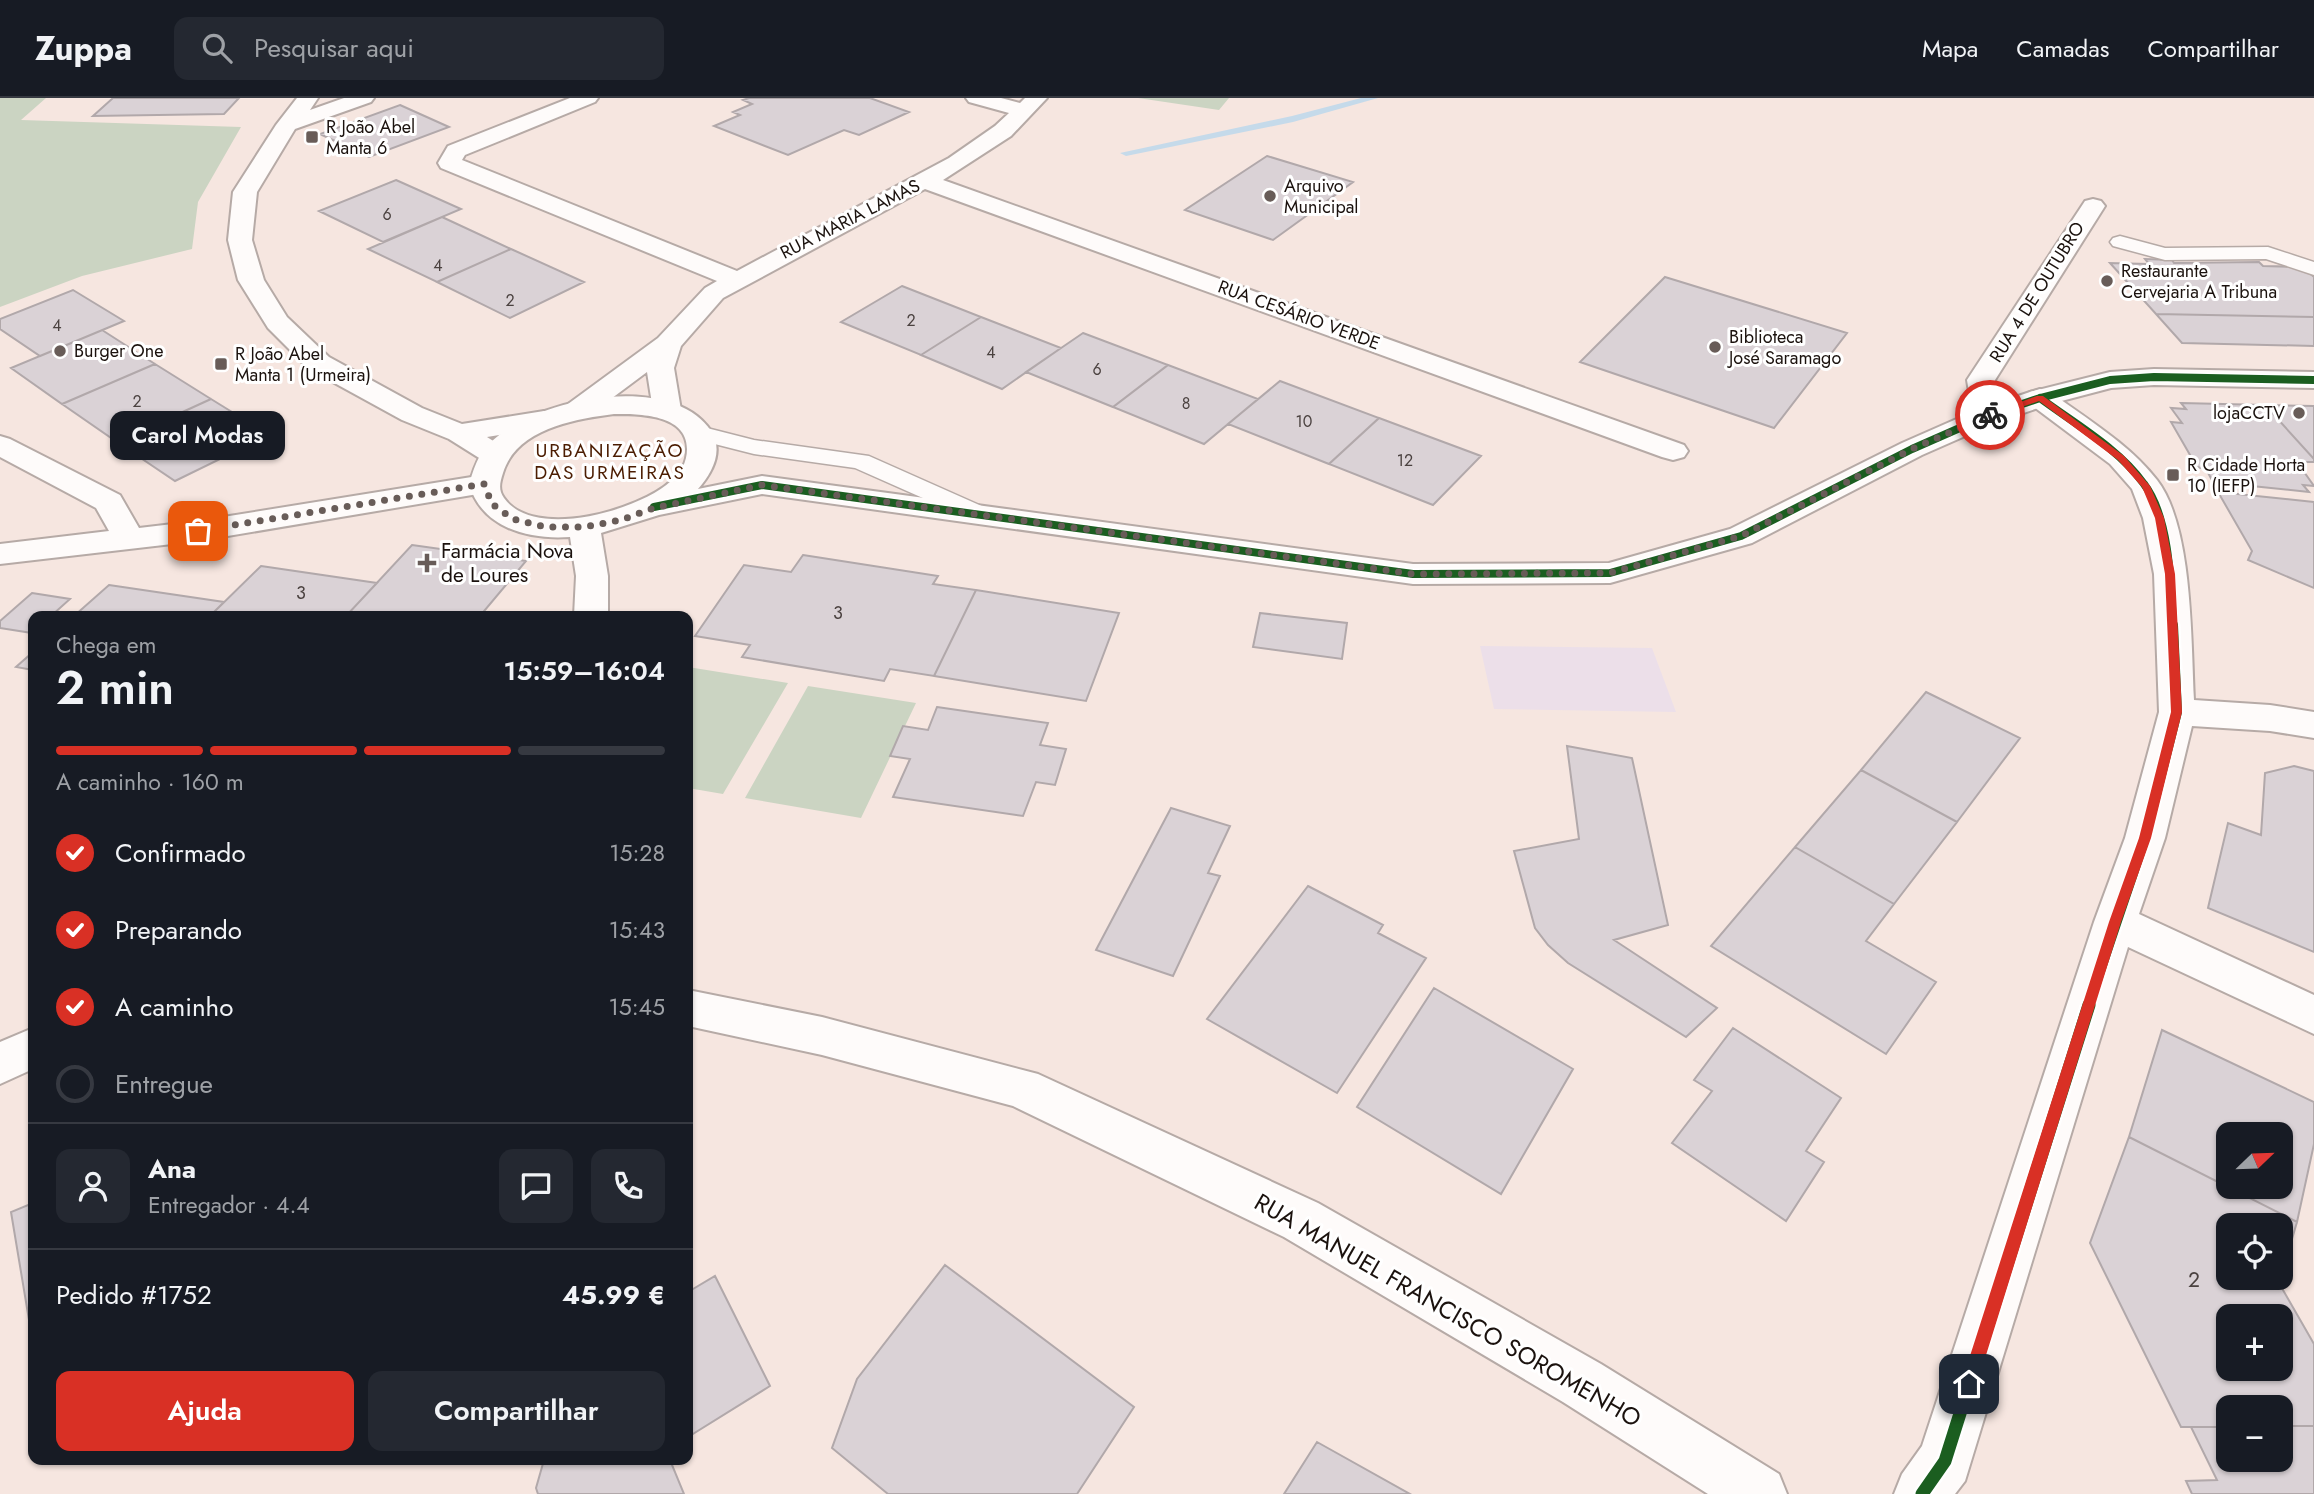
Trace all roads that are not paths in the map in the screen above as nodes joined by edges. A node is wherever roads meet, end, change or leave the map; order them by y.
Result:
1 (308, 98) edge
2 (364, 98) edge
3 (588, 98) edge
4 (976, 98) edge
5 (1030, 104) edge
6 (286, 125) junction
7 (924, 181) junction
8 (2093, 206) dead end
9 (2120, 243) dead end
10 (2314, 269) edge
11 (737, 280) junction
12 (668, 344) junction
13 (2314, 380) edge
14 (2040, 398) junction
15 (578, 410) junction
16 (667, 411) junction
17 (1987, 416) junction
18 (544, 420) junction
19 (460, 433) junction
20 (701, 441) junction
21 (0, 446) edge
22 (1673, 451) dead end
23 (489, 470) junction
24 (762, 485) junction
25 (654, 508) junction
26 (977, 513) junction
27 (584, 527) junction
28 (129, 540) junction
29 (0, 554) edge
30 (591, 611) edge
31 (2176, 712) junction
32 (2314, 725) edge
33 (2115, 922) junction
34 (693, 1009) edge
35 (2314, 1015) edge
36 (28, 1050) edge
37 (0, 1064) edge
38 (1759, 1494) edge
39 (1922, 1494) edge

1 - 6 street
2 - 6 street
3 - 11 street
4 - 5 street
5 - 7 street, RUA MARIA LAMAS
6 - 19 street
7 - 11 street, RUA MARIA LAMAS
7 - 22 street, RUA CESÁRIO VERDE
8 - 17 street, RUA 4 DE OUTUBRO
9 - 10 lane
11 - 12 street, RUA MARIA LAMAS
12 - 15 street, RUA MARIA LAMAS
12 - 16 street
13 - 14 street
14 - 17 street
14 - 31 street
15 - 16 street
15 - 18 street
16 - 20 street
17 - 26 street
18 - 19 street
18 - 23 street
19 - 23 street
20 - 24 street
20 - 25 street
20 - 26 lane
21 - 28 street
23 - 27 street
23 - 28 street
24 - 25 street
24 - 26 street
25 - 27 street
27 - 30 street
28 - 29 street
31 - 32 street
31 - 33 street
33 - 35 street
33 - 39 street
34 - 38 street, RUA MANUEL FRANCISCO SOROMENHO
36 - 37 street

